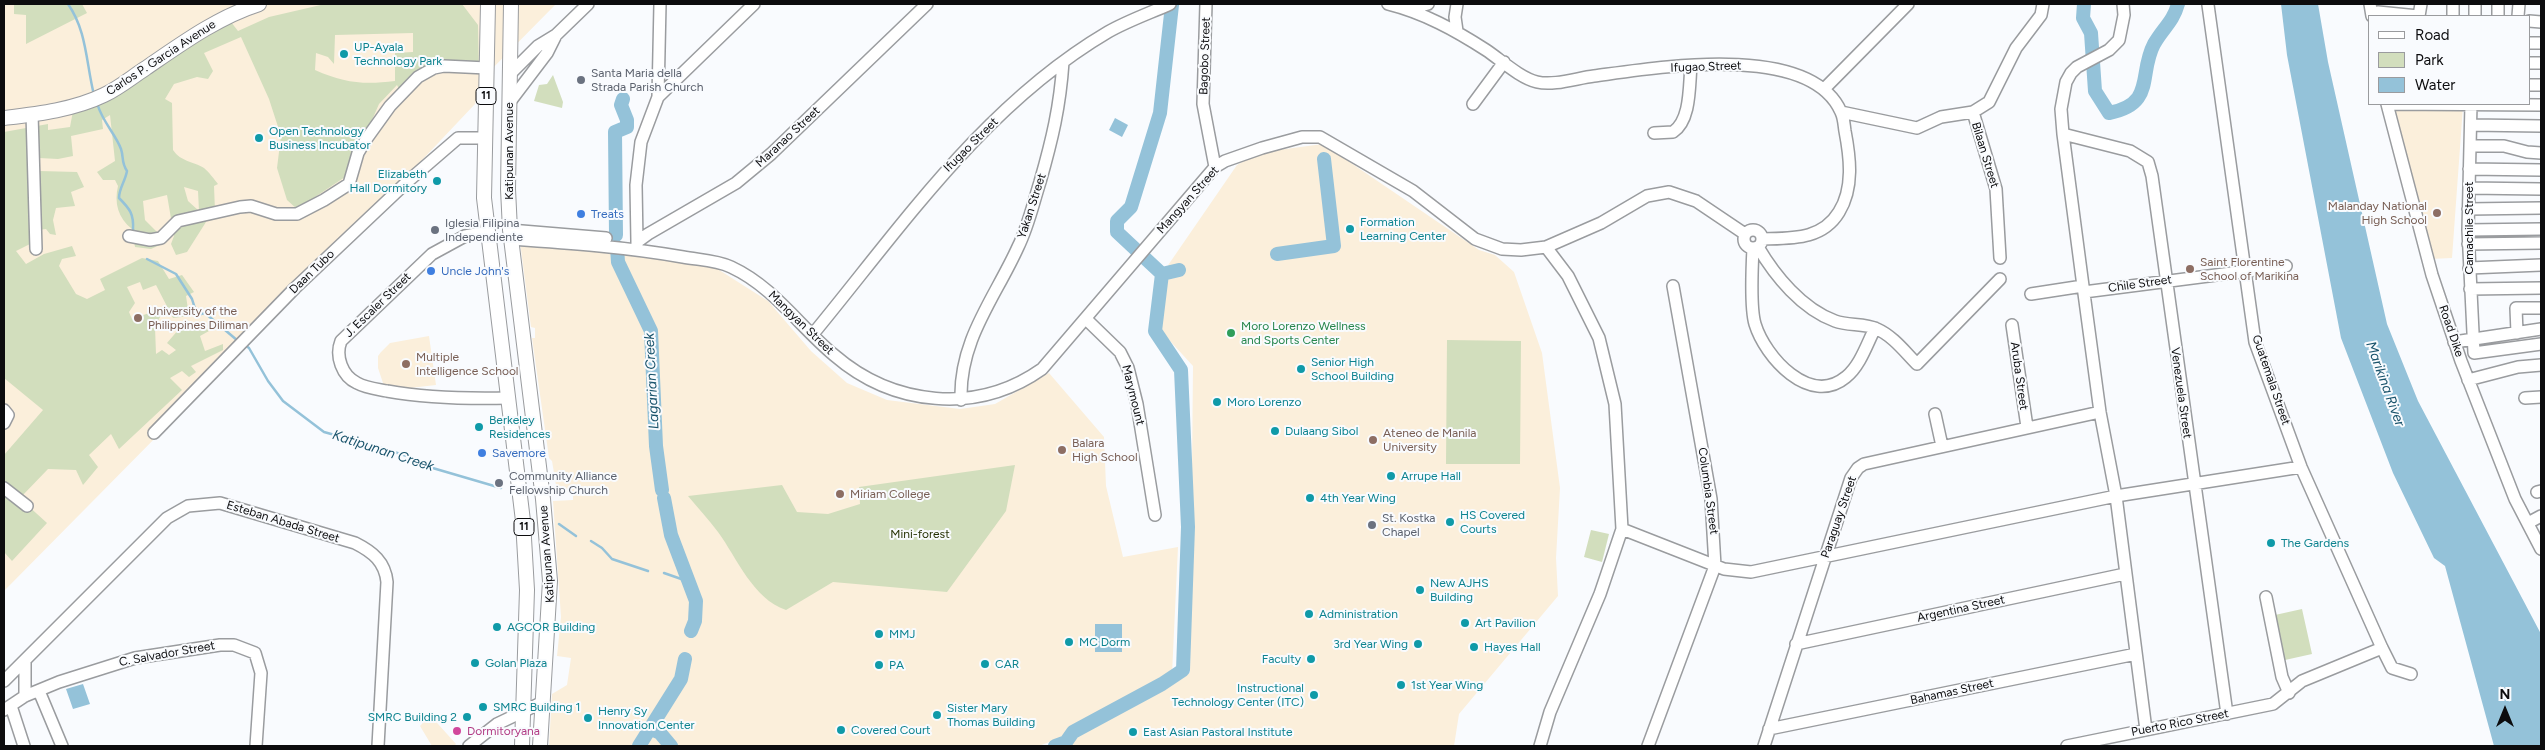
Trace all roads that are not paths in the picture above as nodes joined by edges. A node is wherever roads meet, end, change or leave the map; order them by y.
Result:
1 (258, 4) edge
2 (480, 4) edge
3 (488, 4) edge
4 (505, 4) edge
5 (511, 4) edge
6 (588, 4) edge
7 (660, 4) edge
8 (754, 4) edge
9 (927, 4) edge
10 (1170, 4) edge
11 (1206, 4) edge
12 (1388, 4) edge
13 (1428, 4) edge
14 (1457, 4) edge
15 (1908, 4) edge
16 (2043, 4) edge
17 (2123, 4) edge
18 (2208, 5) dead end
19 (1408, 9) junction
20 (2374, 10) edge
21 (2401, 12) edge
22 (2414, 15) edge
23 (488, 18) junction
24 (1456, 31) junction
25 (556, 35) junction
26 (1063, 62) junction
27 (1504, 62) junction
28 (1691, 66) junction
29 (487, 68) junction
30 (509, 75) junction
31 (1824, 89) junction
32 (658, 97) junction
33 (509, 103) junction
34 (1473, 104) dead end
35 (2387, 105) edge
36 (2471, 105) edge
37 (1841, 112) junction
38 (1972, 112) junction
39 (32, 114) junction
40 (4, 118) edge
41 (2471, 125) junction
42 (2541, 126) edge
43 (1654, 133) dead end
44 (2063, 134) junction
45 (486, 138) junction
46 (2471, 146) junction
47 (2541, 153) edge
48 (508, 158) junction
49 (1215, 167) junction
50 (2469, 169) junction
51 (2541, 170) edge
52 (2468, 188) junction
53 (2541, 188) edge
54 (2541, 208) edge
55 (2468, 209) junction
56 (2541, 229) edge
57 (2468, 230) junction
58 (487, 232) junction
59 (510, 234) junction
60 (130, 236) dead end
61 (2541, 243) edge
62 (2468, 244) junction
63 (1758, 245) junction
64 (637, 246) junction
65 (1546, 247) junction
66 (36, 249) dead end
67 (2000, 258) dead end
68 (2541, 265) edge
69 (2286, 266) dead end
70 (2469, 268) junction
71 (2245, 270) junction
72 (2000, 279) dead end
73 (2166, 280) junction
74 (1673, 286) dead end
75 (2541, 288) edge
76 (2084, 289) junction
77 (2470, 289) junction
78 (2031, 294) dead end
79 (2541, 308) edge
80 (1086, 319) junction
81 (2012, 325) dead end
82 (1875, 328) junction
83 (2541, 329) edge
84 (2517, 333) junction
85 (813, 334) junction
86 (2472, 338) junction
87 (2454, 342) junction
88 (2541, 344) edge
89 (2541, 365) edge
90 (2468, 380) junction
91 (2541, 397) edge
92 (508, 398) junction
93 (2525, 398) dead end
94 (961, 400) junction
95 (4, 410) edge
96 (2100, 412) junction
97 (1935, 414) dead end
98 (4, 423) edge
99 (2027, 427) junction
100 (154, 433) dead end
101 (1942, 446) junction
102 (2301, 467) junction
103 (2194, 484) junction
104 (4, 488) edge
105 (2116, 496) junction
106 (27, 506) dead end
107 (1155, 514) dead end
108 (2541, 516) edge
109 (2528, 523) junction
110 (1622, 529) junction
111 (2541, 549) edge
112 (1825, 557) junction
113 (1715, 566) junction
114 (2125, 574) junction
115 (2266, 597) dead end
116 (1796, 644) junction
117 (2382, 648) junction
118 (2136, 654) junction
119 (25, 660) junction
120 (2410, 674) dead end
121 (4, 680) edge
122 (39, 691) junction
123 (2289, 693) junction
124 (25, 696) junction
125 (543, 702) junction
126 (7, 708) edge
127 (523, 712) junction
128 (2228, 714) junction
129 (1769, 730) junction
130 (2146, 730) junction
131 (24, 746) edge
132 (62, 746) edge
133 (256, 746) edge
134 (378, 746) edge
135 (468, 746) edge
136 (522, 746) edge
137 (540, 746) edge
138 (1540, 746) edge
139 (1648, 746) edge
140 (1764, 746) edge
141 (2068, 746) edge

1 - 39 main road, Carlos P. Garcia Avenue
2 - 23 main road
3 - 23 main road, Katipunan Avenue / 11
4 - 48 main road
5 - 30 main road, Katipunan Avenue / 11
6 - 25 street
7 - 32 street
8 - 32 street
9 - 64 street, Maranao Street
10 - 26 street, Ifugao Street
11 - 49 street, Bagobo Street
12 - 19 street, Ifugao Street
13 - 19 street
14 - 24 street
15 - 31 street
16 - 38 street
17 - 44 street
18 - 71 street, Guatemala Street
19 - 24 street, Ifugao Street
20 - 21 street
21 - 22 street
23 - 29 main road, Katipunan Avenue / 11
24 - 27 street, Ifugao Street
25 - 30 street
25 - 33 street
26 - 85 street, Ifugao Street
26 - 94 street, Yakan Street
27 - 28 street, Ifugao Street
27 - 34 street
28 - 31 street, Ifugao Street
28 - 43 street
29 - 45 main road, Katipunan Avenue / 11
29 - 60 street
30 - 33 main road, Katipunan Avenue / 11
31 - 37 street, Ifugao Street
32 - 64 street
33 - 48 main road, Katipunan Avenue / 11
35 - 87 street, Road Dike
36 - 41 street, Camachile Street
37 - 38 street
37 - 63 street, Ifugao Street
38 - 67 street, Bilaan Street
39 - 40 main road, Carlos P. Garcia Avenue
39 - 66 street
41 - 42 street
41 - 46 street, Camachile Street
44 - 73 street, Venezuela Street
44 - 76 street
45 - 58 main road, Katipunan Avenue / 11
45 - 100 street, Daan Tubo
46 - 47 street
46 - 50 street, Camachile Street
48 - 59 main road, Katipunan Avenue / 11
49 - 65 street, Mangyan Street
49 - 80 street, Mangyan Street
50 - 51 street
50 - 52 street, Camachile Street
52 - 53 street
52 - 55 street, Camachile Street
54 - 55 street
55 - 57 street, Camachile Street
56 - 57 street
57 - 62 street, Camachile Street
58 - 92 main road, Katipunan Avenue / 11
58 - 92 street, J. Escaler Street
59 - 64 street, Mangyan Street
59 - 125 main road, Katipunan Avenue / 11
61 - 62 street
62 - 70 street, Camachile Street
63 - 65 street, Mangyan Street
63 - 82 street
63 - 82 street
64 - 85 street, Mangyan Street
65 - 110 street
68 - 70 street
69 - 71 street, Chile Street
70 - 77 street, Camachile Street
71 - 73 street, Chile Street
71 - 102 street, Guatemala Street
72 - 82 street
73 - 76 street, Chile Street
73 - 103 street, Venezuela Street
74 - 113 street, Columbia Street
75 - 77 street
76 - 78 street, Chile Street
76 - 96 street
77 - 86 street, Camachile Street
79 - 84 street
80 - 94 street, Mangyan Street
80 - 107 street, Marymount
81 - 99 street, Aruba Street
83 - 84 street
84 - 86 street
85 - 94 street, Mangyan Street
86 - 87 street
86 - 88 street, Camachile Street
87 - 90 street, Road Dike
89 - 90 street
90 - 109 street, Road Dike
91 - 93 street
92 - 127 main road, Katipunan Avenue / 11
95 - 98 street
96 - 99 street, Paraguay Street
96 - 105 street
97 - 101 street
99 - 101 street, Paraguay Street
101 - 112 street, Paraguay Street
102 - 103 street
102 - 117 street, Guatemala Street
103 - 105 street
103 - 128 street, Venezuela Street
104 - 106 street
105 - 112 street
105 - 114 street
108 - 109 street
109 - 111 street, Road Dike
110 - 113 street
110 - 138 street
112 - 113 street
112 - 116 street, Paraguay Street
113 - 139 street, Columbia Street
114 - 116 street, Argentina Street
114 - 118 street
115 - 123 street
116 - 129 street, Paraguay Street
117 - 120 street, Guatemala Street
117 - 123 street
118 - 129 street, Bahamas Street
118 - 130 street
119 - 121 street, Esteban Abada Street
119 - 124 street
119 - 134 street, Esteban Abada Street
122 - 124 street, C. Salvador Street
122 - 132 street
122 - 133 street, C. Salvador Street
123 - 128 street, Puerto Rico Street
124 - 126 street, C. Salvador Street
125 - 127 street
125 - 137 main road, Katipunan Avenue / 11
126 - 131 street
127 - 135 street
127 - 136 main road, Katipunan Avenue / 11
128 - 130 street, Puerto Rico Street
129 - 140 street, Paraguay Street
130 - 141 street, Puerto Rico Street

